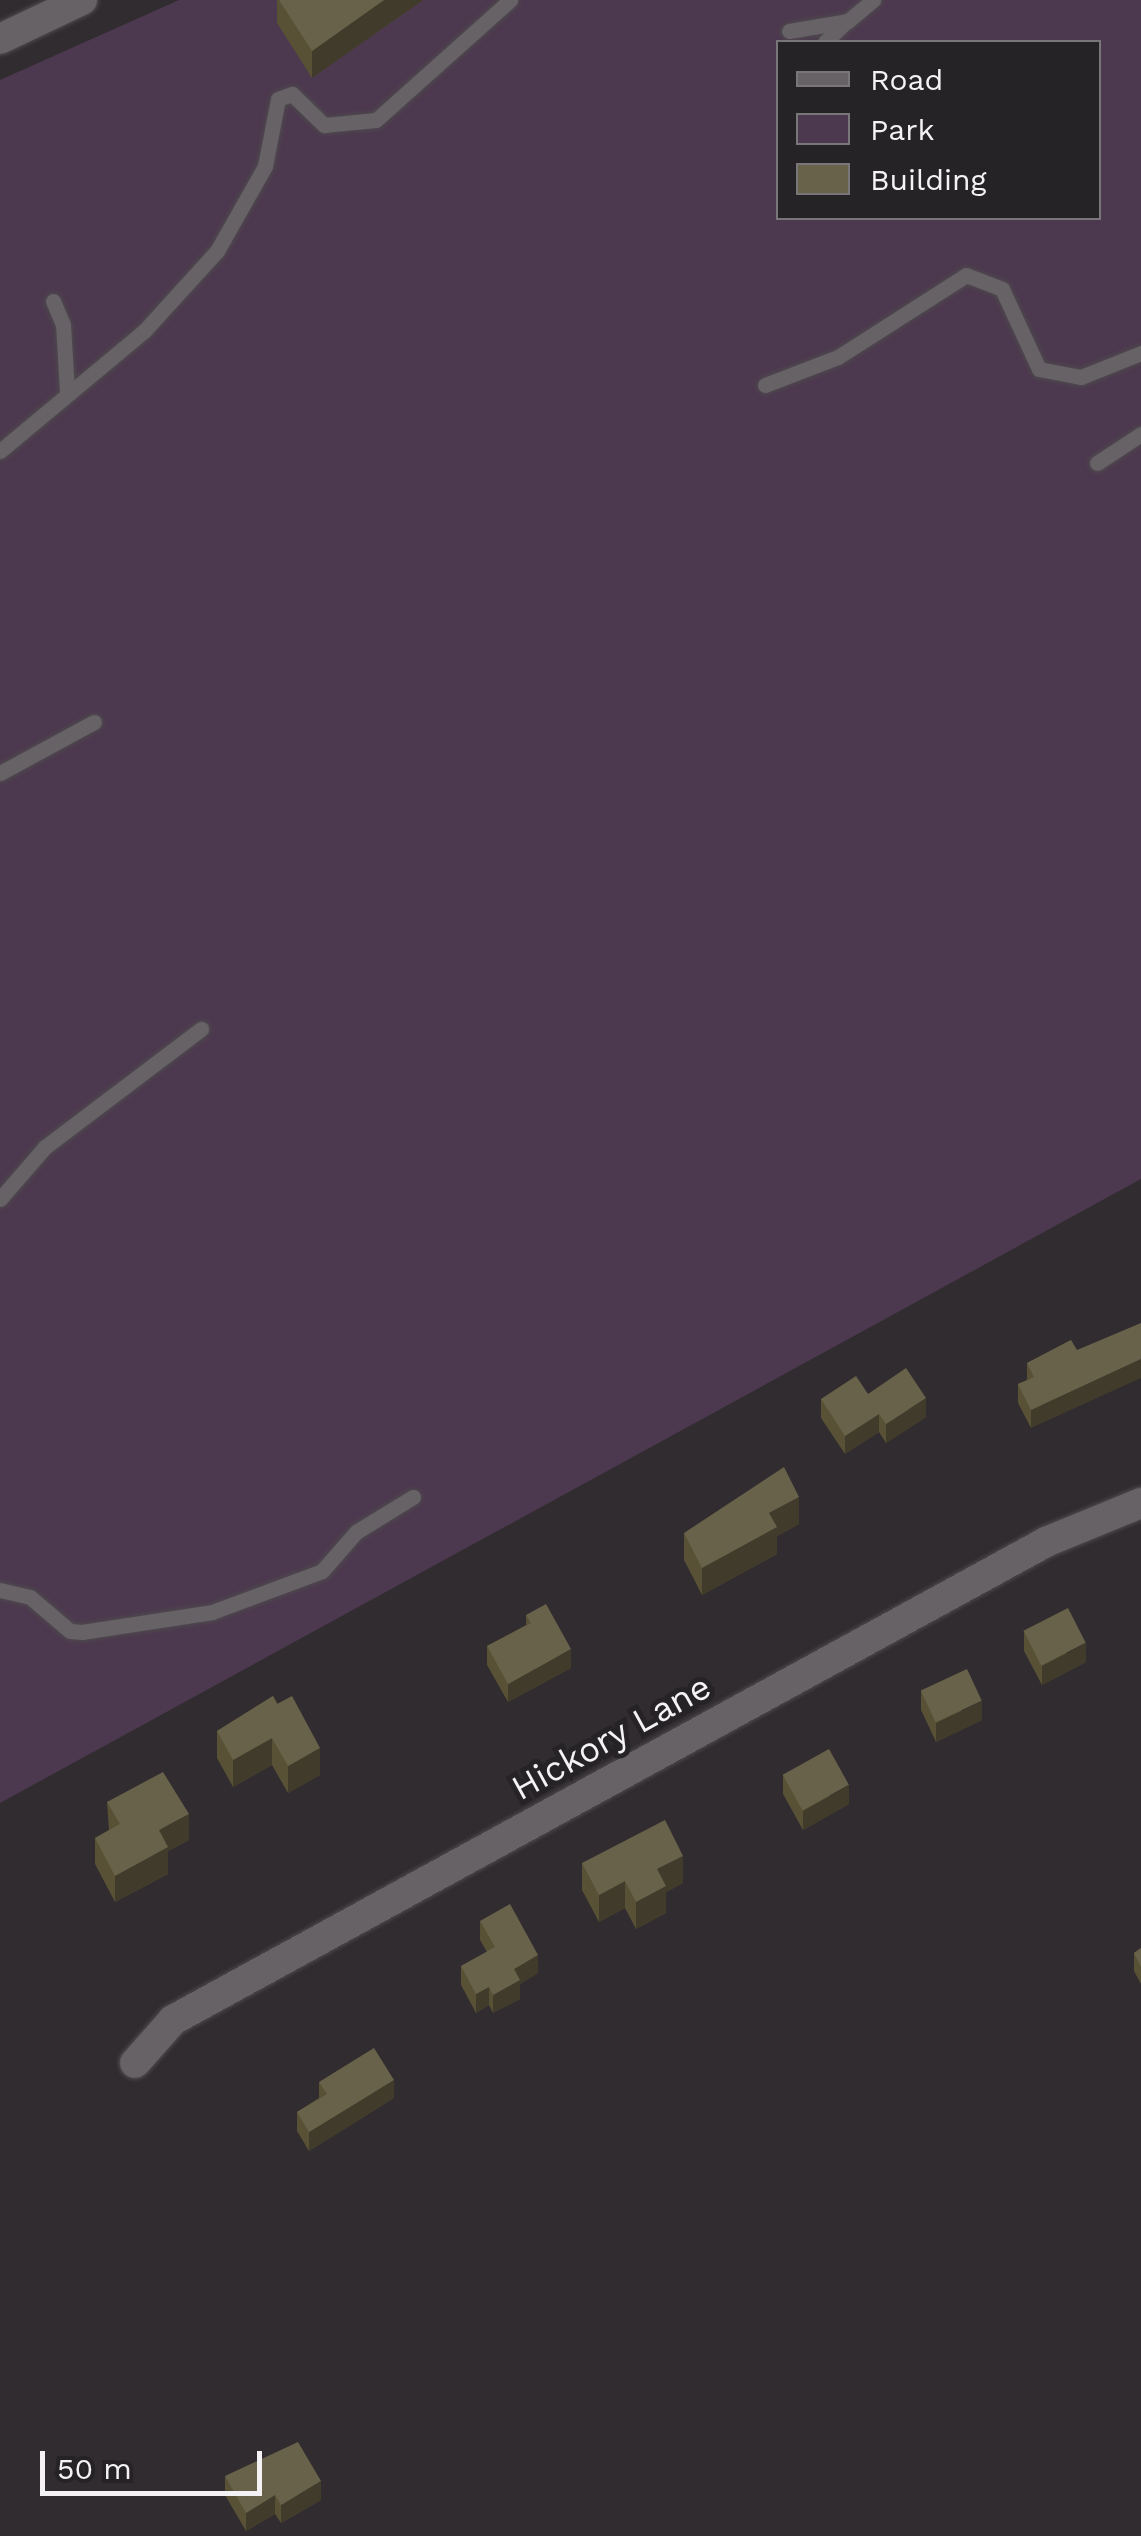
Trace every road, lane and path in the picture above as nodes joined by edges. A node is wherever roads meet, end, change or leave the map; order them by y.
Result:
1 (82, 0) edge
2 (510, 0) edge
3 (873, 0) edge
4 (848, 21) junction
5 (789, 31) dead end
6 (0, 39) edge
7 (826, 40) edge
8 (53, 301) dead end
9 (1141, 353) edge
10 (765, 384) dead end
11 (67, 390) junction
12 (1141, 434) edge
13 (0, 450) edge
14 (1097, 463) dead end
15 (94, 722) dead end
16 (0, 774) edge
17 (202, 1029) dead end
18 (0, 1198) edge
19 (413, 1497) dead end
20 (1141, 1502) edge
21 (0, 1590) edge
22 (135, 2064) dead end

1 - 6 street
2 - 11 lane
3 - 4 lane
4 - 5 lane
4 - 7 lane
8 - 11 lane
9 - 10 lane
11 - 13 lane
12 - 14 lane
15 - 16 lane
17 - 18 lane
19 - 21 lane
20 - 22 street, Hickory Lane

